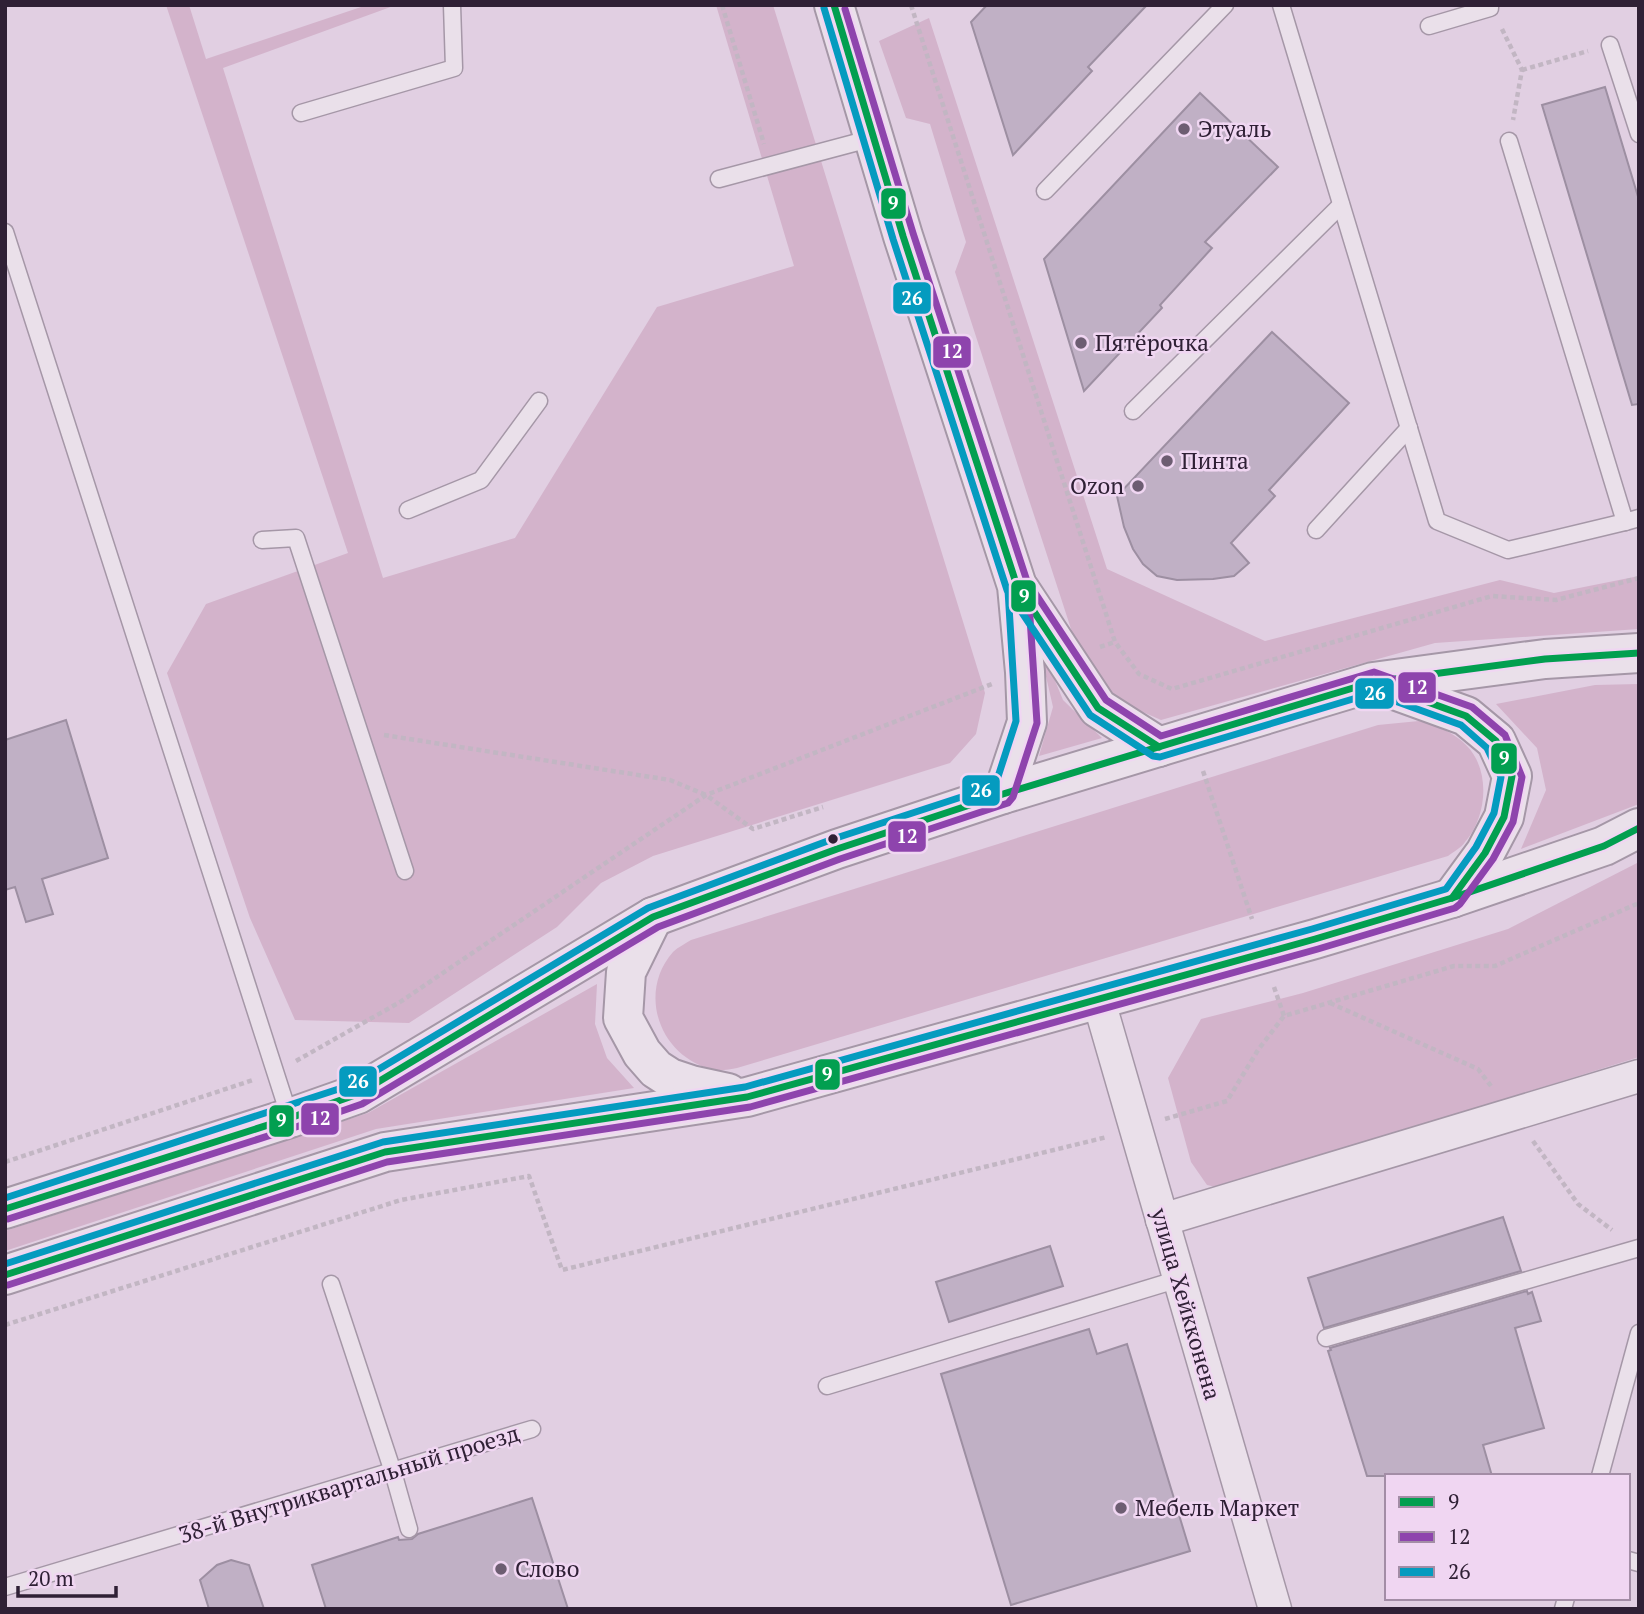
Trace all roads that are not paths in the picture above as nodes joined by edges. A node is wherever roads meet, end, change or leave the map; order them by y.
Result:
1 (452, 5) edge
2 (1225, 5) edge
3 (1280, 5) edge
4 (1490, 6) edge
5 (837, 7) edge
6 (1429, 26) dead end
7 (1610, 45) road end
8 (301, 113) dead end
9 (1639, 134) edge
10 (873, 138) junction
11 (1509, 141) road end
12 (719, 179) dead end
13 (1045, 191) dead end
14 (1341, 205) junction
15 (5, 232) edge
16 (539, 401) dead end
17 (1133, 411) dead end
18 (1409, 428) junction
19 (408, 510) dead end
20 (1632, 520) edge
21 (1316, 530) dead end
22 (262, 540) dead end
23 (1017, 586) junction
24 (1639, 653) edge
25 (1373, 682) junction
26 (1175, 742) junction
27 (1003, 794) junction
28 (1639, 828) edge
29 (405, 871) dead end
30 (1452, 898) junction
31 (653, 917) junction
32 (1098, 998) junction
33 (1639, 1076) edge
34 (747, 1097) junction
35 (290, 1118) junction
36 (5, 1209) edge
37 (1162, 1220) junction
38 (1639, 1248) edge
39 (5, 1275) edge
40 (1179, 1279) junction
41 (331, 1284) dead end
42 (1639, 1333) edge
43 (1326, 1338) dead end
44 (827, 1386) dead end
45 (532, 1429) dead end
46 (393, 1472) junction
47 (1601, 1474) edge
48 (410, 1529) dead end
49 (5, 1587) edge
50 (1275, 1609) edge

1 - 8 lane
2 - 13 lane
3 - 14 lane
4 - 6 lane
5 - 10 street
7 - 9 lane
10 - 12 lane
10 - 23 street
11 - 20 lane
14 - 17 lane
14 - 18 lane
15 - 35 lane
16 - 19 lane
18 - 20 lane
18 - 21 lane
22 - 29 lane
23 - 26 street
23 - 27 street
24 - 25 street
25 - 26 street
25 - 30 street
26 - 27 street
27 - 31 street
28 - 30 street
30 - 32 street
31 - 34 street
31 - 35 street
32 - 34 street
32 - 37 street, улица Хейкконена
33 - 37 street
34 - 39 street
35 - 36 street
37 - 40 street, улица Хейкконена
38 - 43 lane
40 - 44 lane
40 - 50 street, улица Хейкконена
41 - 46 lane
42 - 47 lane
45 - 46 lane, 38-й Внутриквартальный проезд
46 - 48 lane
46 - 49 lane, 38-й Внутриквартальный проезд

